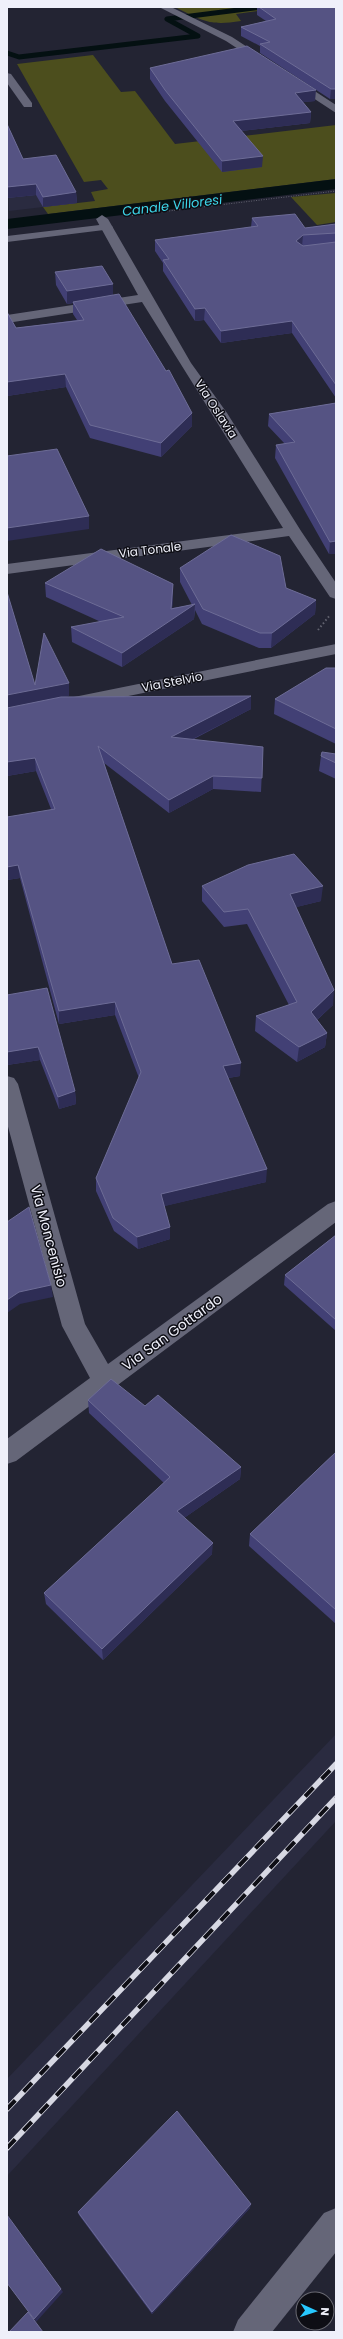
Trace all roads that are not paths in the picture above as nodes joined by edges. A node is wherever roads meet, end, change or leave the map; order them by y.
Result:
1 (164, 7) edge
2 (7, 76) edge
3 (28, 105) dead end
4 (336, 110) edge
5 (105, 223) joint
6 (7, 238) edge
7 (146, 298) junction
8 (7, 318) edge
9 (292, 531) junction
10 (7, 569) edge
11 (336, 594) edge
12 (336, 649) edge
13 (53, 706) edge
14 (7, 1084) edge
15 (336, 1210) edge
16 (104, 1381) junction
17 (7, 1453) edge
18 (336, 2225) edge
19 (250, 2332) edge

1 - 4 street
2 - 3 street
5 - 6 lane
5 - 7 street, Via Oslavia
7 - 8 street
7 - 9 street, Via Oslavia
9 - 10 street, Via Tonale
9 - 11 street, Via Oslavia
12 - 13 street, Via Stelvio
14 - 16 street, Via Moncenisio
15 - 16 street, Via San Gottardo
16 - 17 street, Via San Gottardo
18 - 19 street

